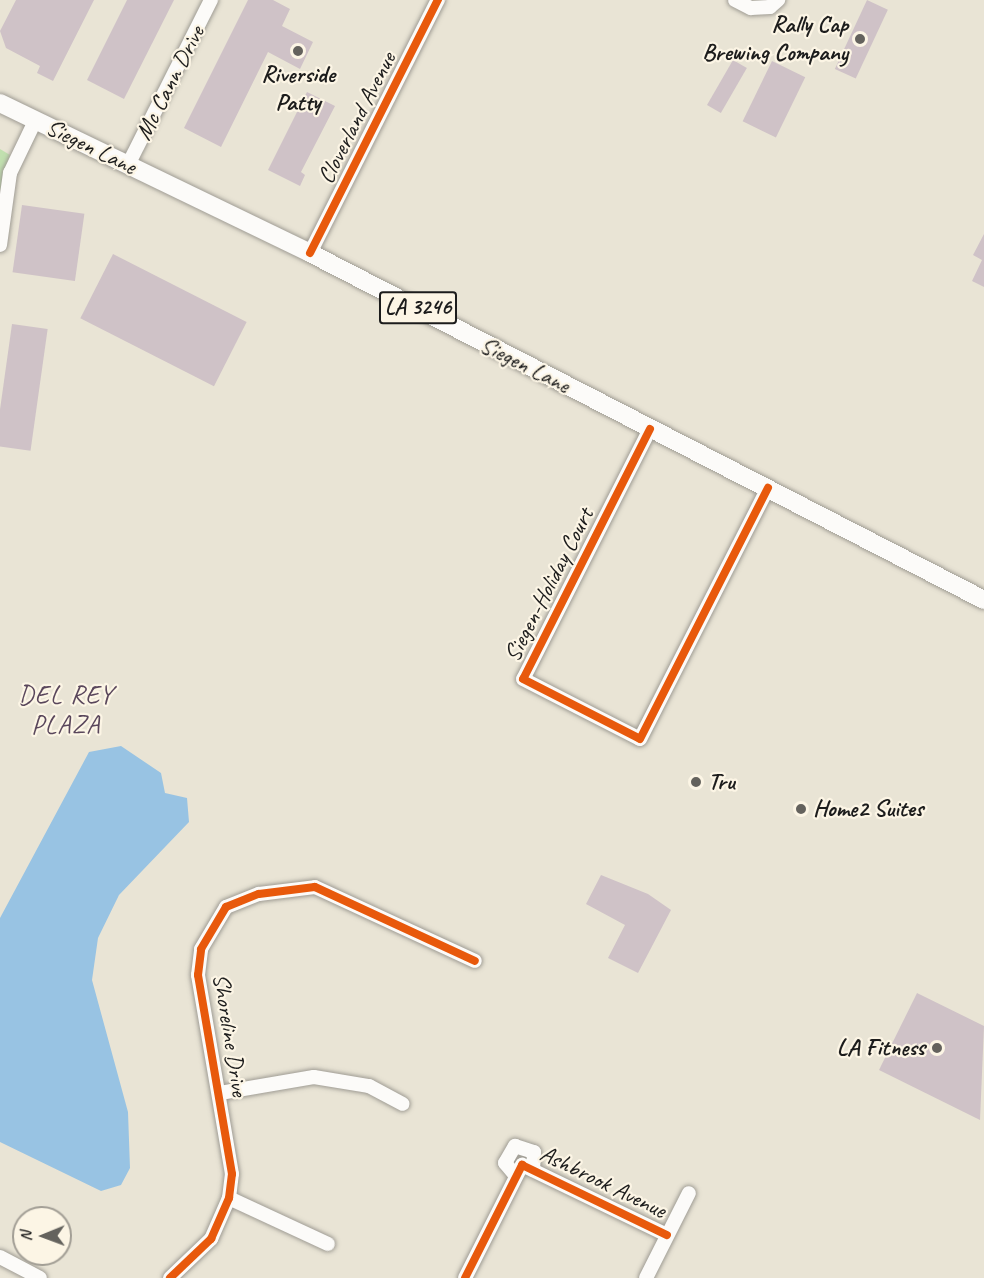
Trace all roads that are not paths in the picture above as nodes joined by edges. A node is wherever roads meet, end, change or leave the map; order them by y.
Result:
1 (211, 0) edge
2 (438, 0) edge
3 (735, 0) edge
4 (774, 4) edge
5 (0, 103) edge
6 (34, 121) junction
7 (128, 165) junction
8 (0, 245) edge
9 (310, 253) junction
10 (650, 429) junction
11 (768, 488) junction
12 (984, 600) edge
13 (475, 961) dead end
14 (220, 1092) junction
15 (403, 1104) dead end
16 (689, 1193) dead end
17 (229, 1198) junction
18 (667, 1235) junction
19 (328, 1245) dead end
20 (0, 1257) edge
21 (40, 1278) edge
22 (170, 1278) edge
23 (465, 1278) edge
24 (645, 1278) edge

1 - 7 street, Mc Cann Drive
2 - 9 street, Cloverland Avenue
3 - 4 street
5 - 6 main road, Siegen Lane / LA 3246
6 - 7 main road, Siegen Lane / LA 3246
6 - 8 street
7 - 9 main road, Siegen Lane / LA 3246
9 - 10 main road, Siegen Lane / LA 3246
10 - 11 main road, Siegen Lane / LA 3246
10 - 11 street, Siegen-Holiday Court
11 - 12 main road, Siegen Lane / LA 3246
13 - 14 street, Shoreline Drive
14 - 15 street
14 - 17 street, Shoreline Drive
16 - 18 street
17 - 19 street
17 - 22 street, Shoreline Drive
18 - 23 street, Ashbrook Avenue
18 - 24 street
20 - 21 street

